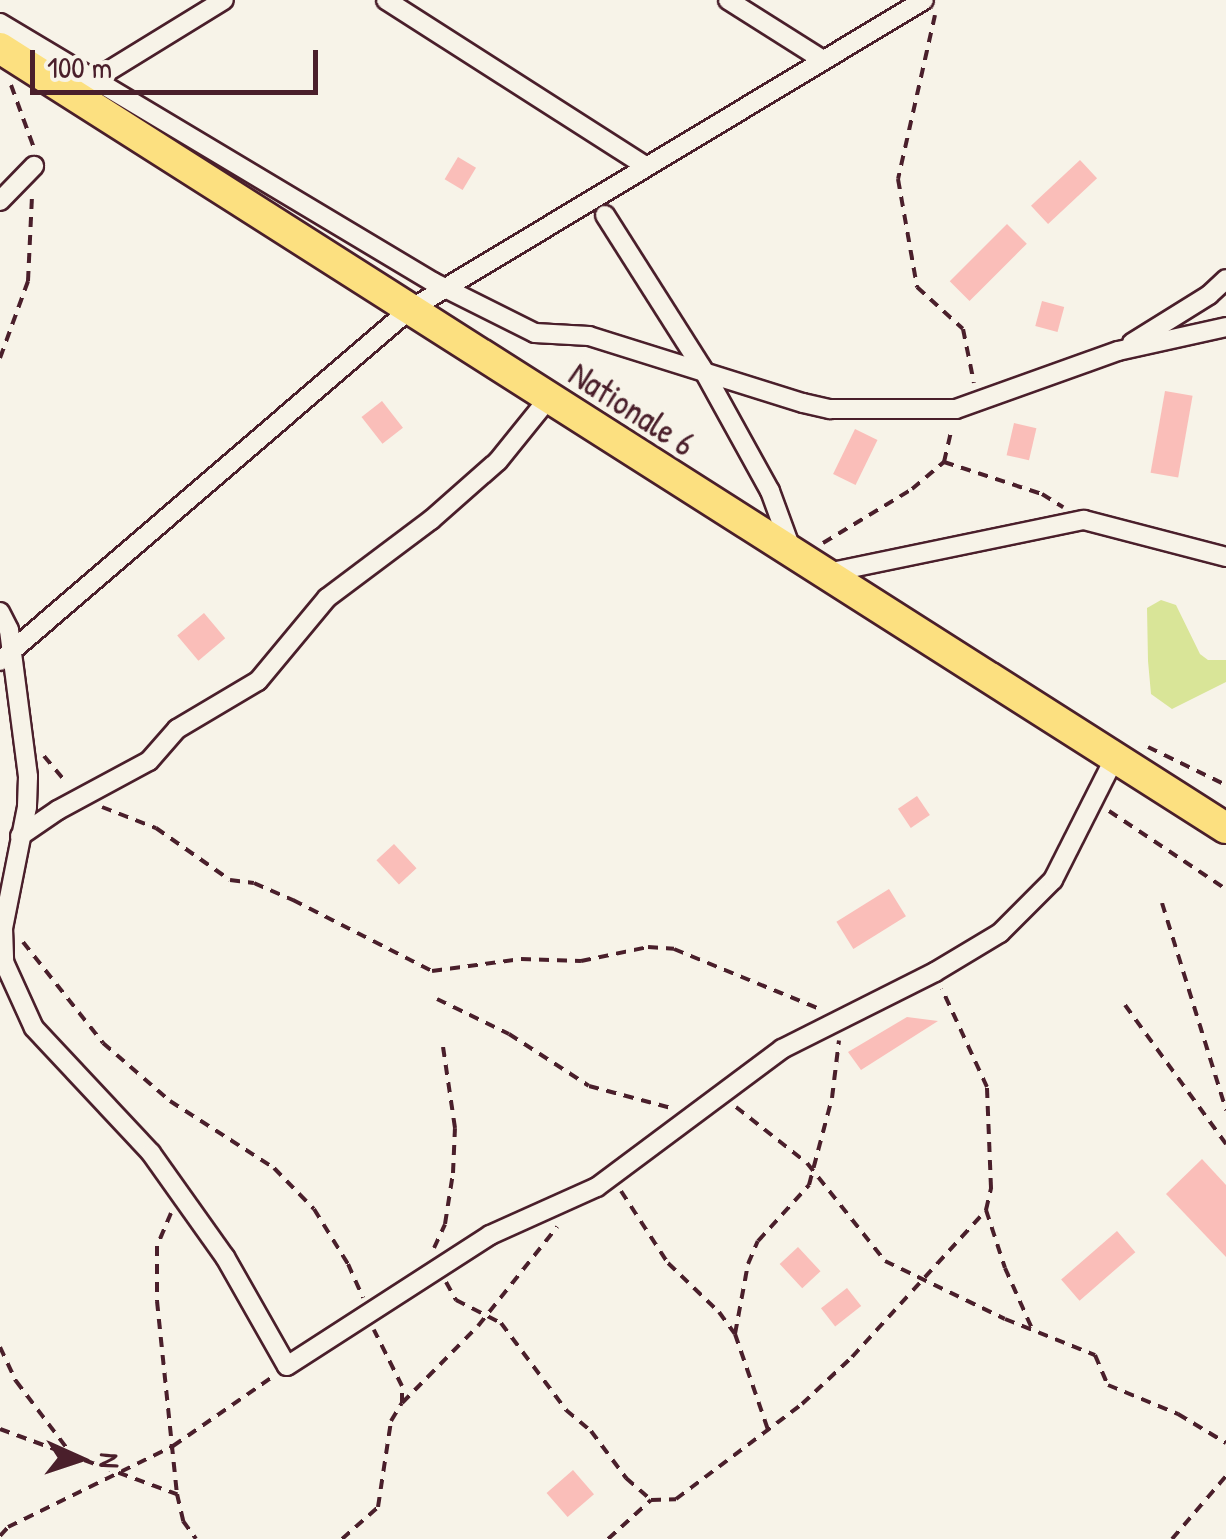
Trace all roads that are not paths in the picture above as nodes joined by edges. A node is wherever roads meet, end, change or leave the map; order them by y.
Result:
1 (224, 0) edge
2 (386, 0) edge
3 (728, 0) edge
4 (924, 0) edge
5 (0, 23) edge
6 (823, 60) junction
7 (3, 61) edge
8 (82, 87) junction
9 (644, 165) junction
10 (34, 166) road end
11 (0, 201) edge
12 (605, 215) dead end
13 (1226, 279) edge
14 (445, 288) junction
15 (409, 310) junction
16 (1226, 327) edge
17 (1118, 351) junction
18 (702, 368) junction
19 (548, 400) junction
20 (794, 556) junction
21 (1226, 557) edge
22 (822, 574) junction
23 (0, 612) edge
24 (6, 656) edge
25 (1115, 757) junction
26 (1226, 828) edge
27 (20, 836) junction

1 - 8 street
2 - 9 street
3 - 6 street
4 - 6 street
5 - 8 street
6 - 9 street
7 - 8 main road, Nationale 6
8 - 14 street
8 - 15 main road, Nationale 6
9 - 14 street
10 - 11 street
12 - 18 street
13 - 17 street
14 - 15 street
14 - 18 street
15 - 19 main road, Nationale 6
15 - 24 street
16 - 17 street
17 - 18 street
18 - 20 street
19 - 20 main road, Nationale 6
19 - 27 street
20 - 22 main road, Nationale 6
21 - 22 street
22 - 25 main road, Nationale 6
23 - 24 street
24 - 27 street
25 - 26 main road, Nationale 6
25 - 27 street

